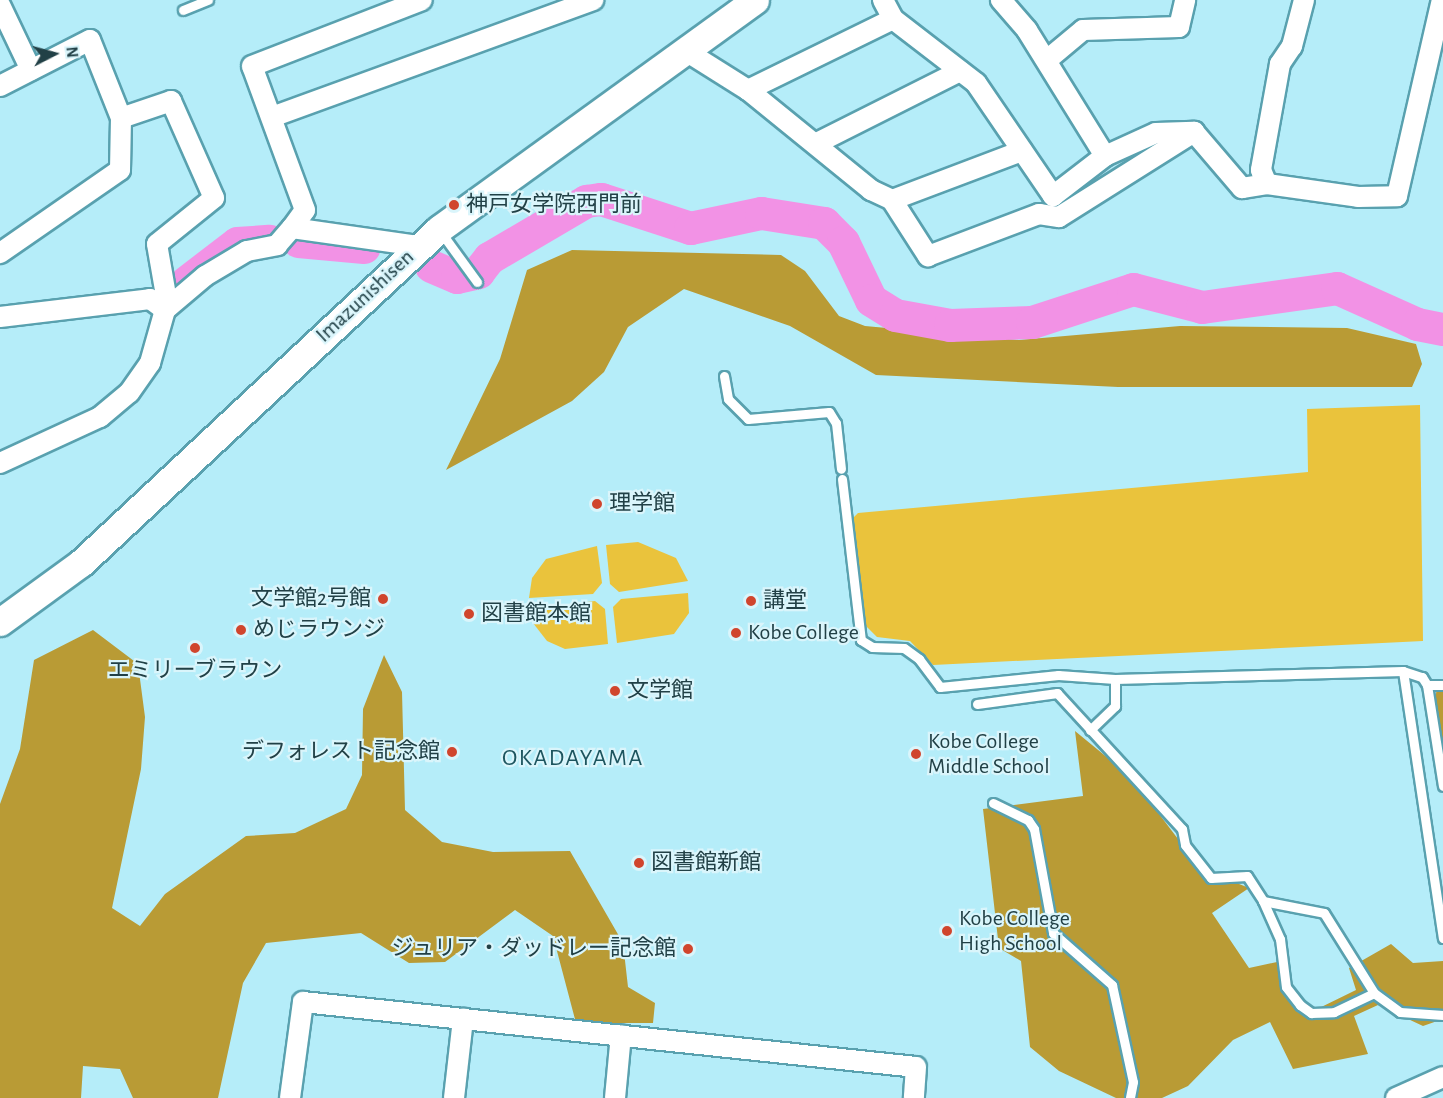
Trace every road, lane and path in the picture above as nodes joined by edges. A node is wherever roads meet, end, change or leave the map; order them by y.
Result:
1 (208, 0) edge
2 (422, 0) edge
3 (593, 0) edge
4 (755, 0) edge
5 (883, 0) edge
6 (1001, 0) edge
7 (1185, 0) edge
8 (1304, 0) edge
9 (1442, 0) edge
10 (0, 5) edge
11 (183, 10) dead end
12 (893, 19) junction
13 (686, 51) junction
14 (1047, 60) junction
15 (31, 70) junction
16 (960, 71) junction
17 (0, 86) edge
18 (748, 90) junction
19 (272, 117) junction
20 (121, 118) junction
21 (1194, 132) junction
22 (817, 143) junction
23 (1022, 151) junction
24 (1105, 156) junction
25 (1267, 184) junction
26 (892, 200) junction
27 (292, 228) junction
28 (429, 238) junction
29 (0, 253) edge
30 (477, 282) dead end
31 (167, 308) junction
32 (0, 318) edge
33 (724, 376) dead end
34 (0, 463) edge
35 (0, 622) edge
36 (1403, 671) junction
37 (1058, 675) junction
38 (1115, 679) junction
39 (1427, 685) junction
40 (1443, 685) edge
41 (1057, 693) junction
42 (977, 704) dead end
43 (1090, 730) junction
44 (1443, 786) edge
45 (993, 803) dead end
46 (1263, 901) junction
47 (1443, 938) edge
48 (1374, 993) junction
49 (1443, 1015) edge
50 (463, 1018) junction
51 (621, 1035) junction
52 (1443, 1077) edge
53 (290, 1098) edge
54 (454, 1098) edge
55 (615, 1098) edge
56 (914, 1098) edge
57 (1130, 1098) edge
58 (1396, 1098) edge

1 - 11 lane
2 - 19 street
3 - 19 street
4 - 13 street, Imazunishisen
5 - 12 street
6 - 14 street
7 - 14 street
8 - 25 street
9 - 25 street
10 - 15 street
12 - 16 street
12 - 18 street
13 - 18 street
13 - 28 street, Imazunishisen
14 - 24 street
15 - 17 street
15 - 20 street
16 - 22 street
16 - 23 street
18 - 22 street
19 - 27 street
20 - 29 street
20 - 31 street
21 - 24 street
21 - 25 street
21 - 26 street
22 - 26 street
23 - 24 street
23 - 26 street
27 - 28 street
27 - 31 street
28 - 30 lane
28 - 35 street, Imazunishisen
31 - 32 street
31 - 34 street
33 - 37 lane
36 - 38 lane
36 - 39 lane
36 - 47 lane
37 - 38 lane
37 - 41 lane
38 - 43 lane
39 - 40 lane
39 - 44 lane
41 - 42 lane
41 - 43 lane
43 - 46 lane
45 - 57 lane
46 - 48 lane
46 - 48 lane
48 - 49 lane
50 - 51 street
50 - 53 street
50 - 54 street
51 - 55 street
51 - 56 street
52 - 58 street

